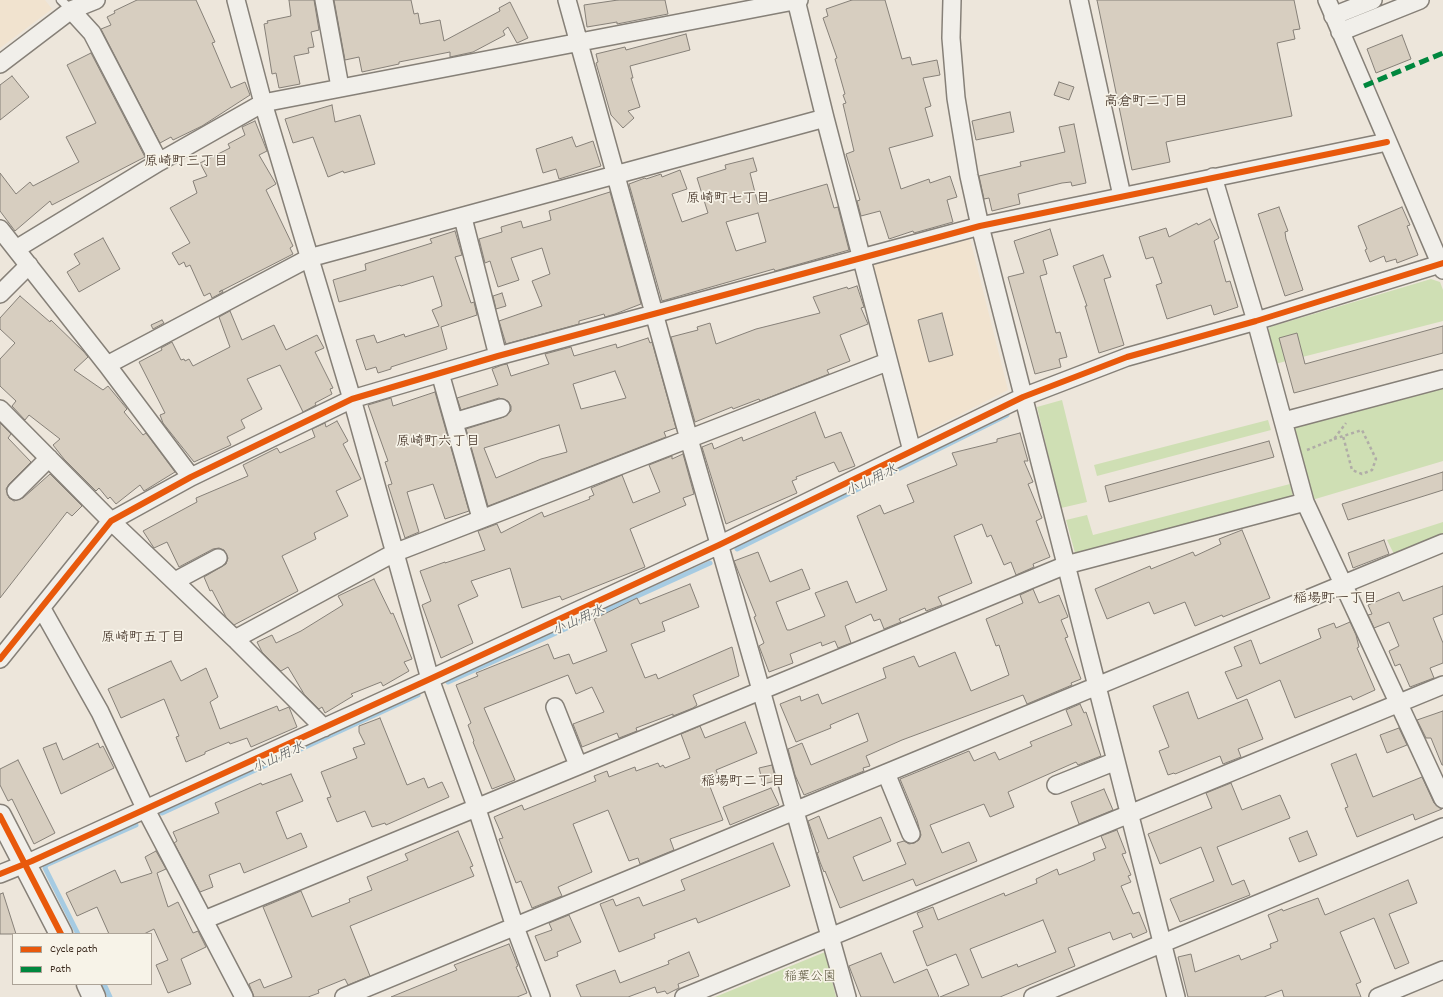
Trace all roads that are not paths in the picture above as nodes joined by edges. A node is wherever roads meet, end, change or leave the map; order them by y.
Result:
1 (96, 0) edge
2 (236, 0) edge
3 (324, 0) edge
4 (567, 0) edge
5 (797, 0) edge
6 (952, 0) edge
7 (1079, 0) edge
8 (1327, 0) edge
9 (1372, 0) edge
10 (1420, 0) edge
11 (66, 5) edge
12 (1333, 16) junction
13 (1340, 32) junction
14 (579, 41) junction
15 (0, 64) edge
16 (340, 87) junction
17 (263, 103) junction
18 (825, 118) junction
19 (1387, 142) junction
20 (159, 162) junction
21 (615, 174) junction
22 (1213, 177) junction
23 (1122, 196) junction
24 (463, 218) junction
25 (980, 226) junction
26 (0, 229) edge
27 (16, 249) junction
28 (310, 258) junction
29 (861, 258) junction
30 (29, 265) junction
31 (1442, 266) edge
32 (0, 294) edge
33 (655, 314) junction
34 (1256, 321) junction
35 (498, 356) junction
36 (887, 362) junction
37 (107, 364) junction
38 (440, 372) junction
39 (1443, 379) edge
40 (1023, 397) junction
41 (352, 399) junction
42 (501, 408) dead end
43 (0, 409) edge
44 (454, 422) junction
45 (1284, 422) junction
46 (689, 439) junction
47 (912, 451) junction
48 (49, 458) junction
49 (191, 477) junction
50 (16, 491) dead end
51 (1305, 502) junction
52 (481, 518) junction
53 (111, 521) junction
54 (1443, 543) edge
55 (719, 545) junction
56 (394, 553) junction
57 (218, 558) dead end
58 (1066, 565) junction
59 (175, 581) junction
60 (1344, 584) junction
61 (42, 609) junction
62 (235, 639) junction
63 (0, 659) edge
64 (430, 679) junction
65 (1443, 685) edge
66 (1096, 687) junction
67 (761, 690) junction
68 (1400, 702) junction
69 (554, 707) dead end
70 (324, 728) junction
71 (1116, 761) junction
72 (578, 765) junction
73 (886, 773) junction
74 (1056, 785) dead end
75 (1443, 799) edge
76 (476, 806) junction
77 (145, 808) junction
78 (794, 811) junction
79 (1129, 815) junction
80 (0, 816) edge
81 (1443, 826) edge
82 (911, 834) dead end
83 (24, 864) junction
84 (0, 874) edge
85 (204, 920) junction
86 (515, 927) junction
87 (60, 933) edge
88 (830, 938) junction
89 (1162, 944) junction
90 (1443, 970) edge
91 (88, 985) edge
92 (94, 997) edge
93 (244, 997) edge
94 (344, 997) edge
95 (540, 997) edge
96 (685, 997) edge
97 (846, 997) edge
98 (1033, 997) edge
99 (1176, 997) edge
100 (1378, 997) edge

1 - 11 street
2 - 17 street
3 - 16 street
4 - 14 street
5 - 14 street
5 - 18 street
6 - 25 street
7 - 23 street
8 - 12 street
9 - 12 street
10 - 13 street
11 - 15 street
11 - 20 street
12 - 13 street
13 - 19 street
14 - 16 street
14 - 21 street
16 - 17 street
17 - 20 street
17 - 28 street
18 - 21 street
18 - 29 street
19 - 22 street
19 - 31 street
20 - 27 street
21 - 24 street
21 - 33 street
22 - 23 street
22 - 34 street
23 - 25 street
24 - 28 street
24 - 35 street
25 - 29 street
25 - 40 street
26 - 27 street
27 - 30 street
28 - 37 street
28 - 41 street
29 - 33 street
29 - 36 street
30 - 32 street
30 - 37 street
31 - 34 street
33 - 35 street
33 - 46 street
34 - 40 street
34 - 45 street
35 - 38 street
36 - 46 street
36 - 47 street
37 - 49 street
38 - 41 street
38 - 44 street
39 - 45 street
40 - 47 street
40 - 58 street
41 - 49 street
41 - 56 street
42 - 44 street
43 - 48 street
44 - 52 street
45 - 51 street
46 - 52 street
46 - 55 street
47 - 55 street
48 - 50 street
48 - 53 street
49 - 53 street
51 - 58 street
51 - 60 street
52 - 56 street
53 - 59 street
53 - 61 street
54 - 60 street
55 - 64 street
55 - 67 street
56 - 62 street
56 - 64 street
57 - 59 street
58 - 66 street
58 - 67 street
59 - 62 street
60 - 66 street
60 - 68 street
61 - 63 street
61 - 77 street
62 - 70 street
64 - 70 street
64 - 76 street
65 - 68 street
66 - 71 street
66 - 73 street
67 - 72 street
67 - 78 street
68 - 75 street
68 - 79 street
69 - 72 street
70 - 77 street
71 - 74 street
71 - 79 street
72 - 76 street
73 - 78 street
73 - 82 street
76 - 85 street
76 - 86 street
77 - 83 street
77 - 85 street
78 - 86 street
78 - 88 street
79 - 88 street
79 - 89 street
80 - 83 main road
81 - 89 street
83 - 84 street
83 - 87 main road
85 - 93 street
86 - 94 street
86 - 95 street
88 - 96 street
88 - 97 street
89 - 98 street
89 - 99 street
90 - 100 street
91 - 92 main road

